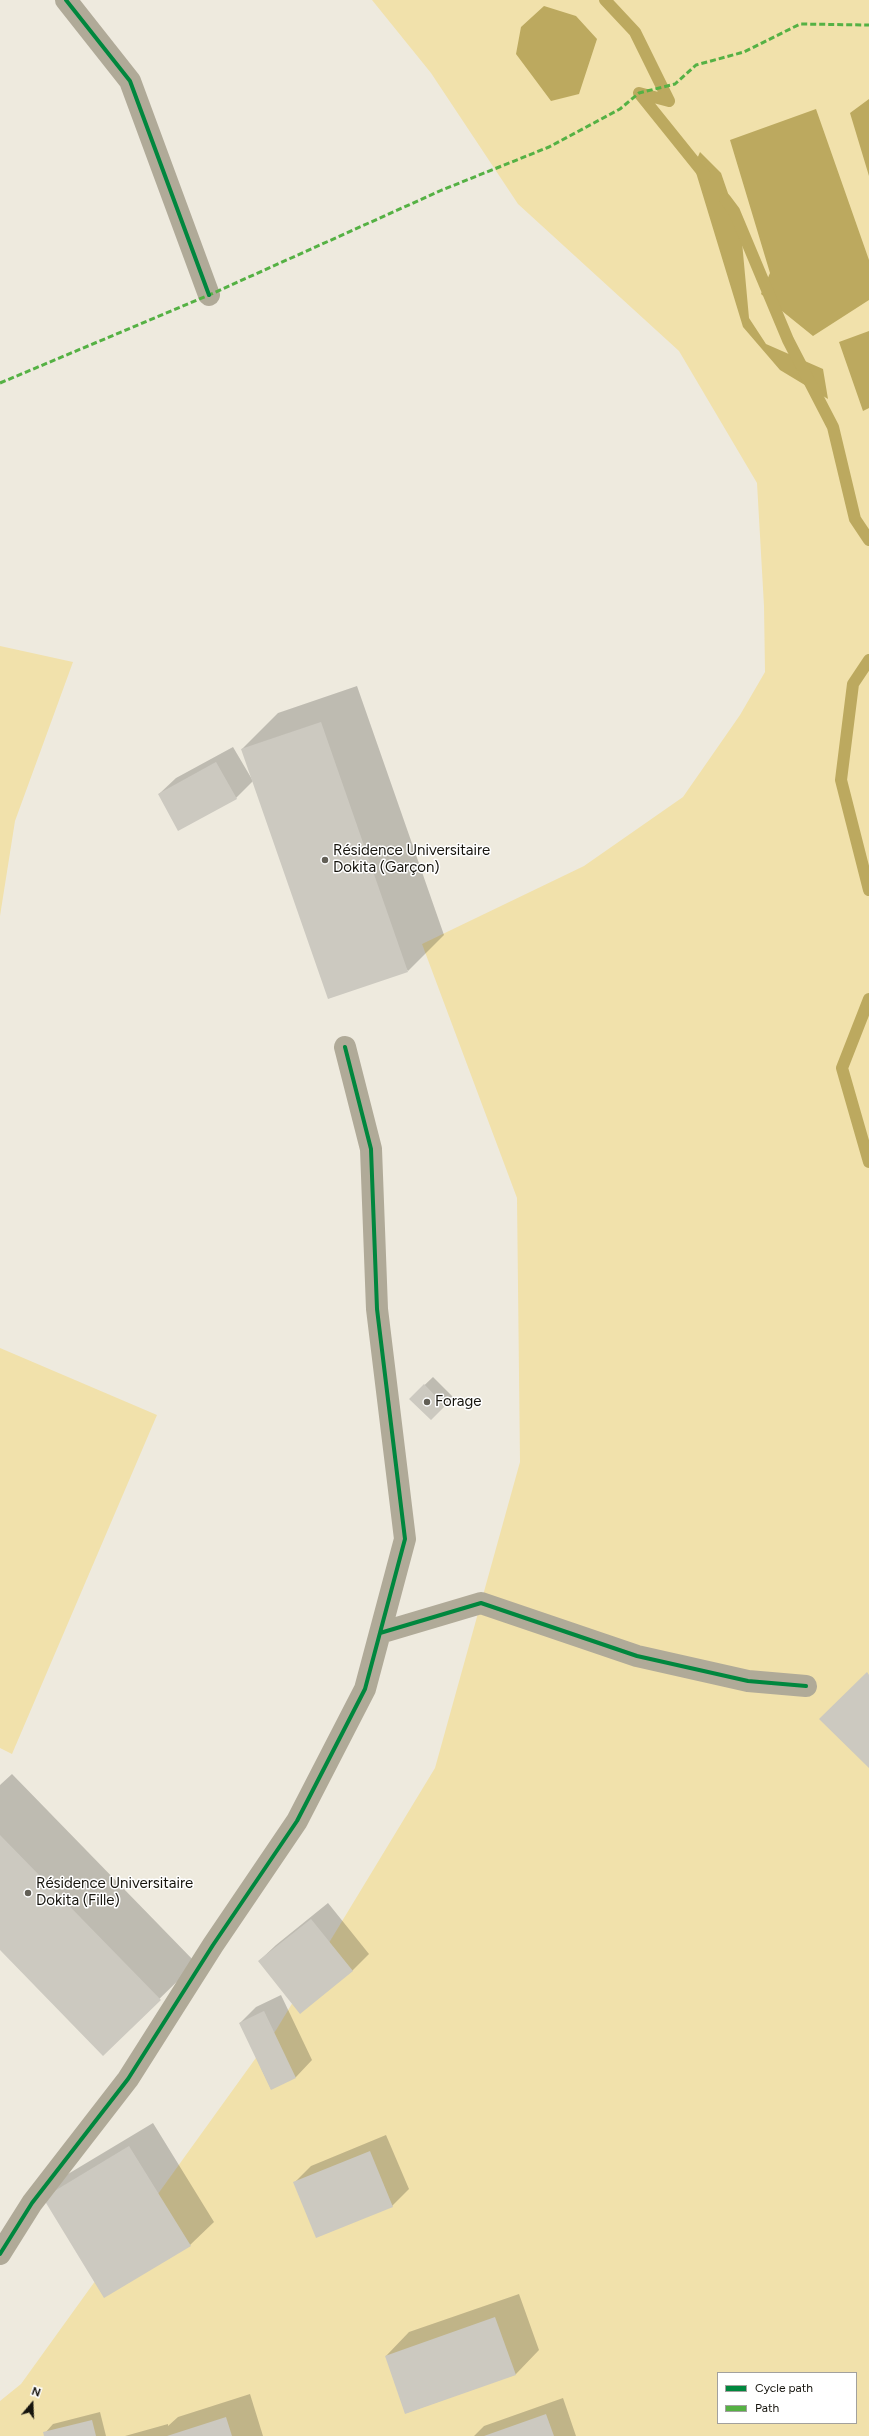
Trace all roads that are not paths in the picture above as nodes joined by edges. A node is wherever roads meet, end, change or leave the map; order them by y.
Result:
1 (66, 0) edge
2 (209, 295) dead end
3 (345, 1048) dead end
4 (380, 1633) junction
5 (806, 1686) dead end
6 (0, 2254) edge

1 - 2 street
3 - 4 street
4 - 5 street
4 - 6 street

